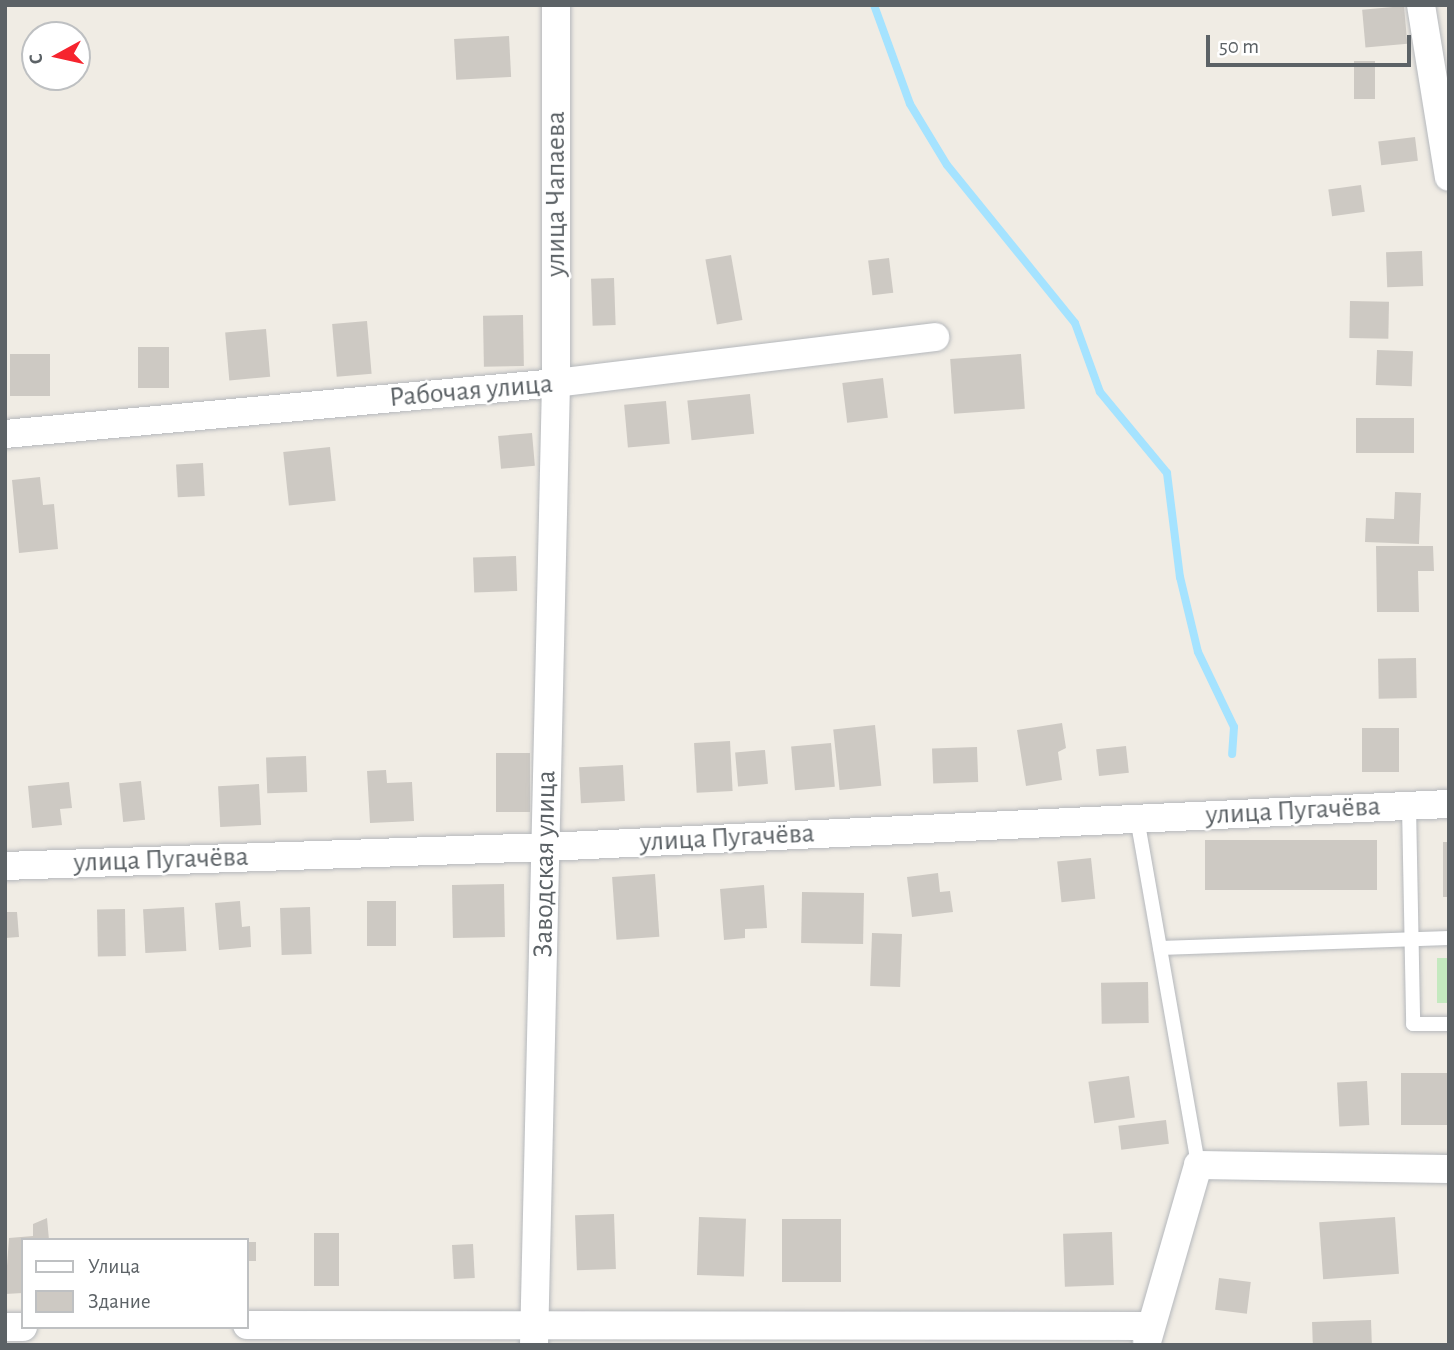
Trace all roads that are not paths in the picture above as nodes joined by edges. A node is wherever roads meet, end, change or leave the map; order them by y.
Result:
1 (556, 5) edge
2 (1421, 5) edge
3 (1449, 177) edge
4 (935, 337) dead end
5 (556, 383) junction
6 (5, 435) edge
7 (1449, 804) edge
8 (1409, 806) junction
9 (1137, 818) junction
10 (546, 847) junction
11 (5, 866) edge
12 (1449, 938) edge
13 (1412, 940) junction
14 (1160, 948) junction
15 (1449, 1024) edge
16 (1198, 1165) junction
17 (1449, 1169) edge
18 (248, 1325) edge
19 (534, 1333) edge
20 (935, 1335) edge
21 (1148, 1335) edge

1 - 5 street, улица Чапаева
2 - 3 street
4 - 5 street, Рабочая улица
5 - 6 street, Рабочая улица
5 - 10 street, Заводская улица
7 - 8 street, улица Пугачёва
8 - 9 street, улица Пугачёва
8 - 13 lane
9 - 10 street, улица Пугачёва
9 - 14 lane
10 - 11 street, улица Пугачёва
10 - 19 street, Заводская улица
12 - 13 lane
13 - 14 lane
13 - 15 lane
14 - 16 lane
16 - 17 street
16 - 21 street
18 - 19 street
19 - 20 street
20 - 21 street

